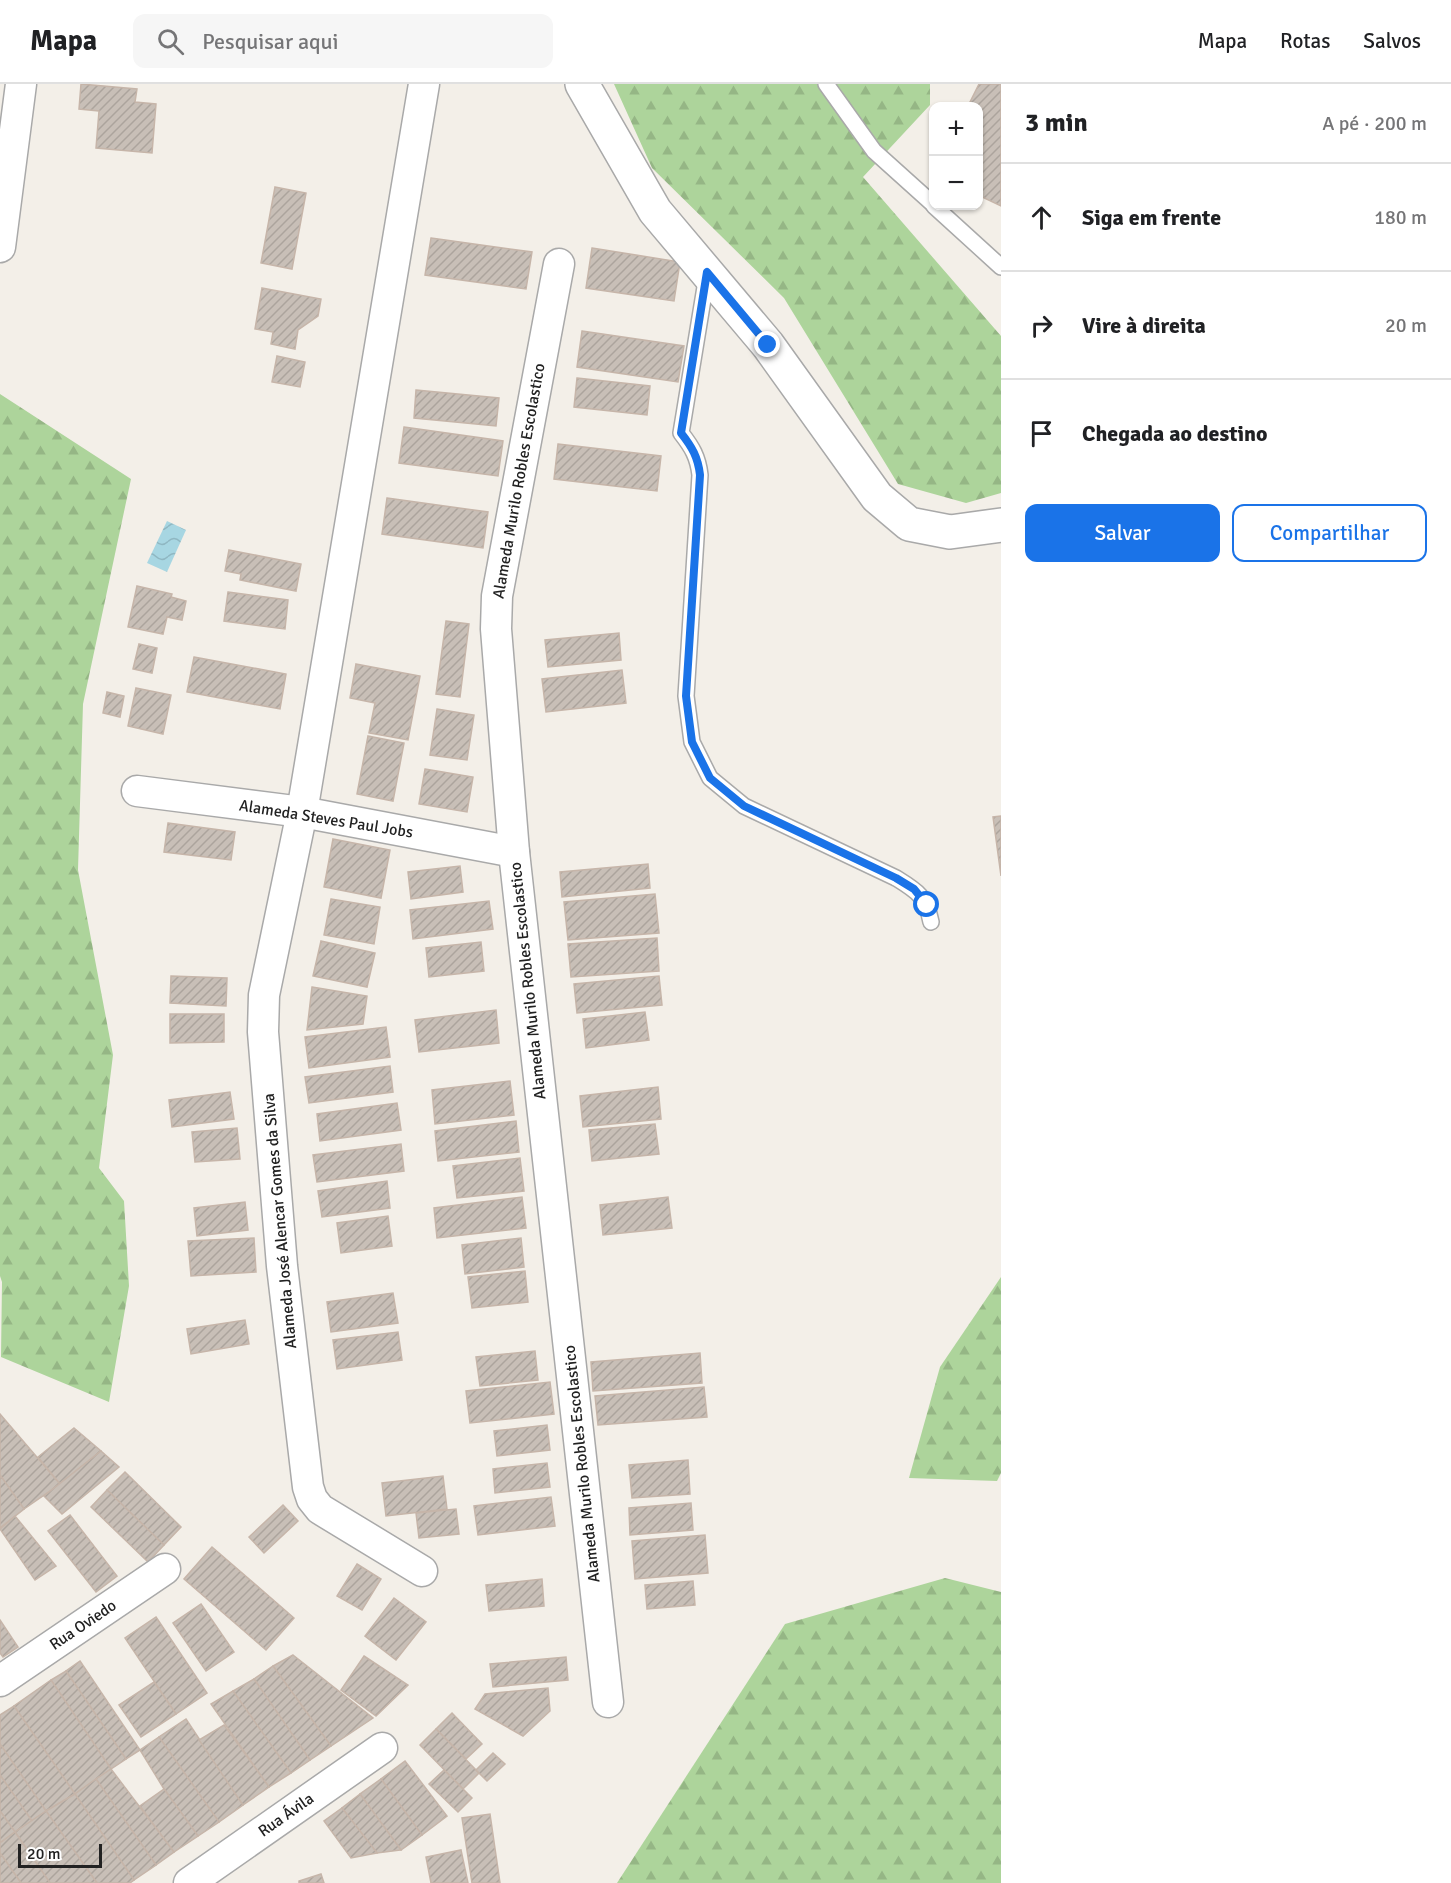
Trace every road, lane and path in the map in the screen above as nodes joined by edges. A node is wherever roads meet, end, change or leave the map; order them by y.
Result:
1 (21, 84) edge
2 (424, 84) edge
3 (582, 84) edge
4 (826, 84) edge
5 (929, 200) edge
6 (939, 210) edge
7 (0, 247) edge
8 (559, 264) dead end
9 (1001, 267) edge
10 (707, 272) junction
11 (1001, 525) edge
12 (137, 791) dead end
13 (302, 812) junction
14 (514, 852) junction
15 (931, 922) dead end
16 (165, 1569) dead end
17 (422, 1571) dead end
18 (0, 1681) edge
19 (608, 1702) dead end
20 (382, 1748) dead end
21 (189, 1883) edge

1 - 7 street
2 - 13 street
3 - 10 street
4 - 5 lane
6 - 9 lane
8 - 14 street, Alameda Murilo Robles Escolastico
10 - 11 street
10 - 15 lane
12 - 13 street, Alameda Steves Paul Jobs
13 - 14 street, Alameda Steves Paul Jobs
13 - 17 street, Alameda José Alencar Gomes da Silva
14 - 19 street, Alameda Murilo Robles Escolastico
16 - 18 street, Rua Oviedo
20 - 21 street, Rua Ávila

